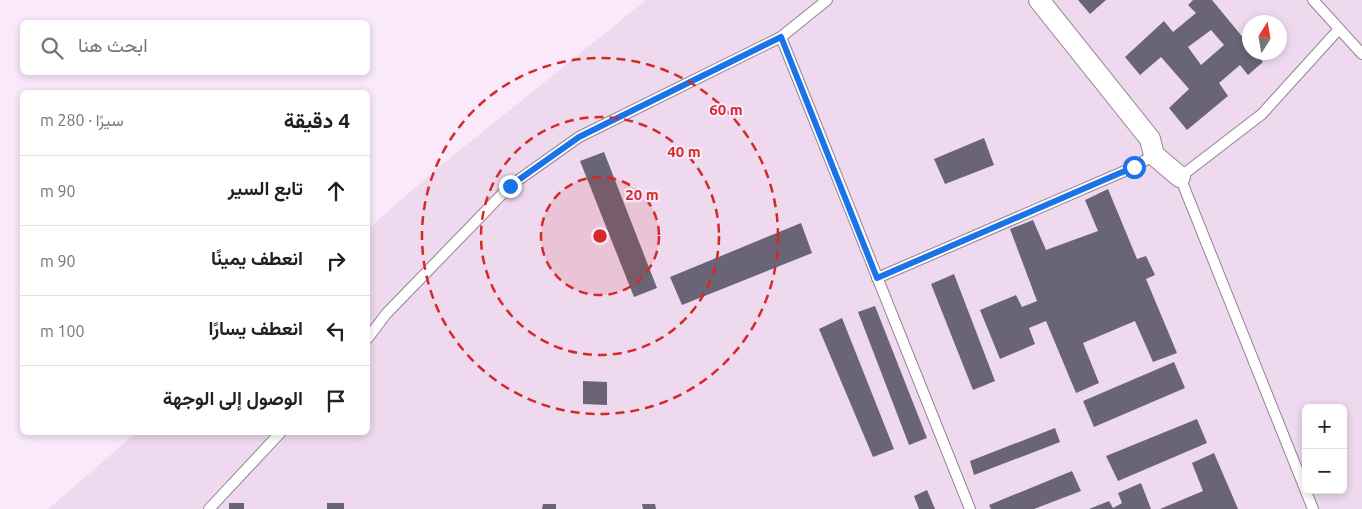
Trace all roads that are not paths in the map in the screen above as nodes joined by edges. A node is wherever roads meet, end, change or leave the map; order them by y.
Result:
1 (827, 0) edge
2 (1039, 0) edge
3 (1313, 0) edge
4 (1339, 29) junction
5 (781, 37) junction
6 (1362, 54) edge
7 (1154, 155) junction
8 (1180, 177) junction
9 (877, 278) junction
10 (370, 335) edge
11 (277, 435) edge
12 (209, 509) edge
13 (970, 509) edge
14 (1313, 509) edge

1 - 5 lane
2 - 7 street
3 - 4 lane
4 - 6 lane
4 - 8 lane
5 - 9 lane
5 - 10 lane
7 - 8 street
7 - 9 lane
8 - 14 lane
9 - 13 lane
11 - 12 lane

